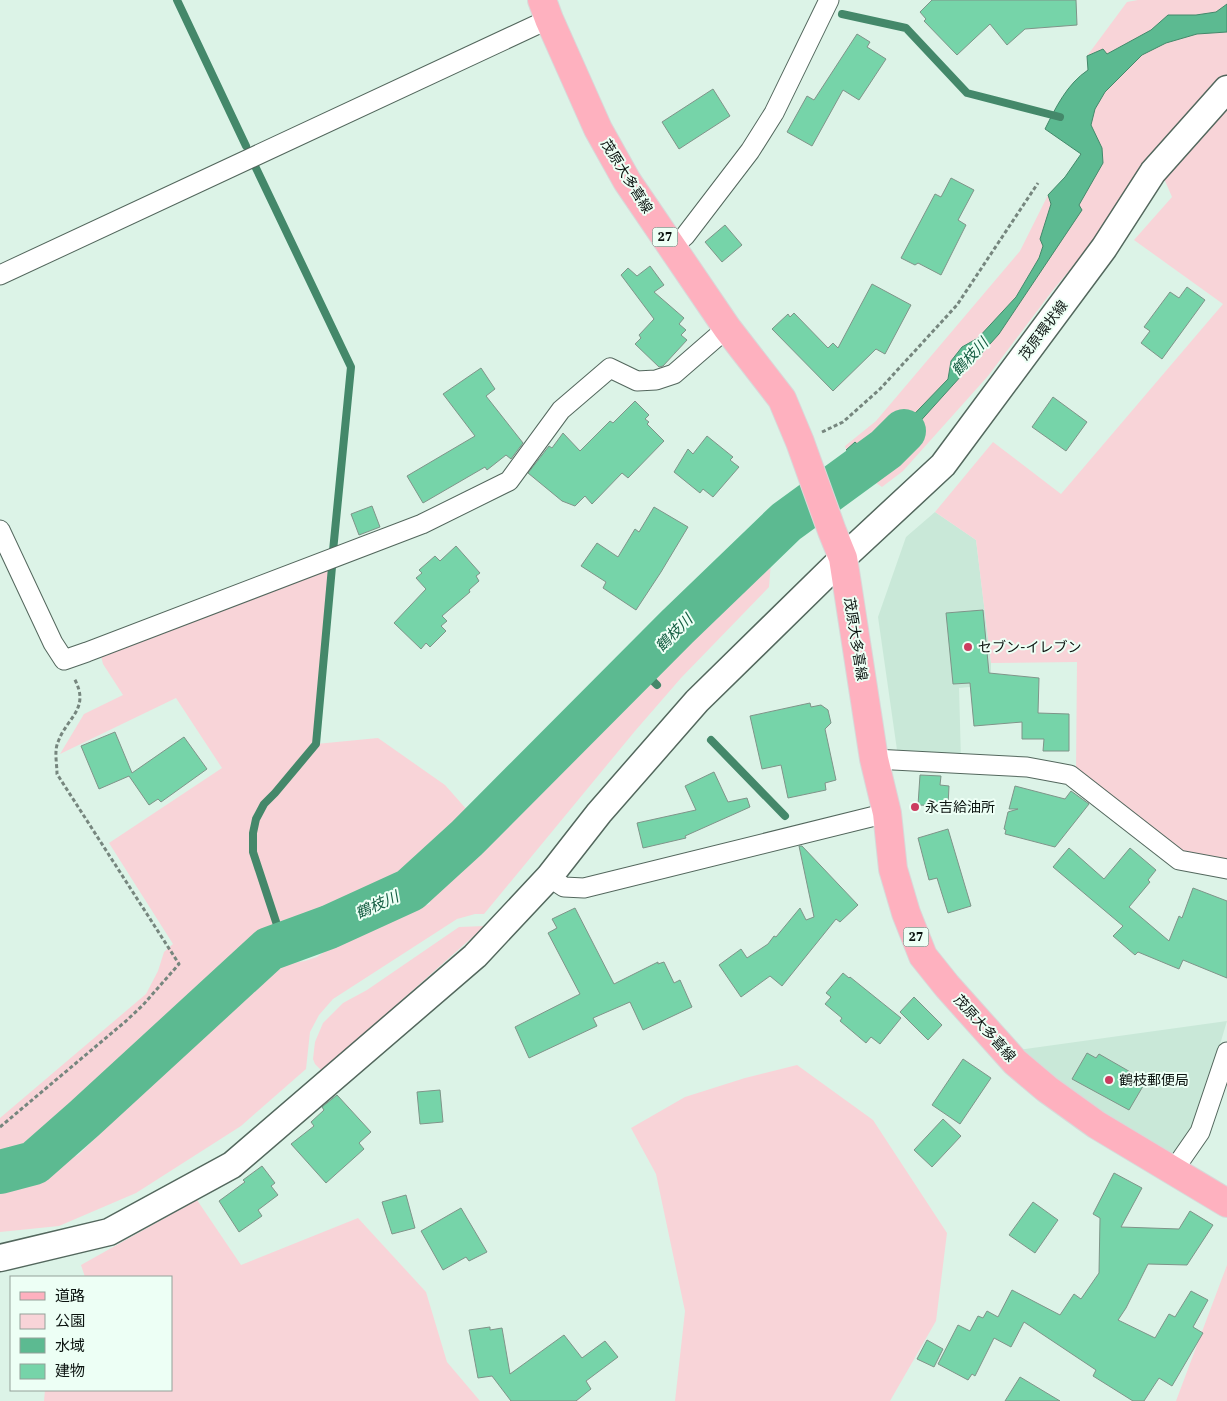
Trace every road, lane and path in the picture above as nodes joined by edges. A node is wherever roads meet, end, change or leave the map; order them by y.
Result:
1 (829, 0) edge
2 (546, 9) edge
3 (1227, 89) edge
4 (1038, 182) dead end
5 (672, 246) junction
6 (0, 275) edge
7 (727, 328) junction
8 (822, 433) dead end
9 (0, 530) edge
10 (843, 558) junction
11 (64, 660) junction
12 (874, 759) junction
13 (886, 813) junction
14 (1227, 869) edge
15 (549, 877) junction
16 (1227, 1052) edge
17 (0, 1127) edge
18 (1173, 1171) junction
19 (1227, 1203) edge
20 (0, 1258) edge

1 - 5 street
2 - 5 main road, 茂原大多喜線 / 27
2 - 6 street
3 - 10 main road, 茂原環状線
4 - 8 path
5 - 7 main road, 茂原大多喜線 / 27
7 - 10 main road, 茂原大多喜線 / 27
7 - 11 street
9 - 11 street
10 - 12 main road, 茂原大多喜線 / 27
10 - 15 main road, 茂原環状線
11 - 17 path
12 - 13 main road, 茂原大多喜線 / 27
12 - 14 street
13 - 15 street
13 - 18 main road, 茂原大多喜線 / 27
15 - 20 main road, 茂原環状線
16 - 18 street
18 - 19 main road, 茂原大多喜線 / 27

